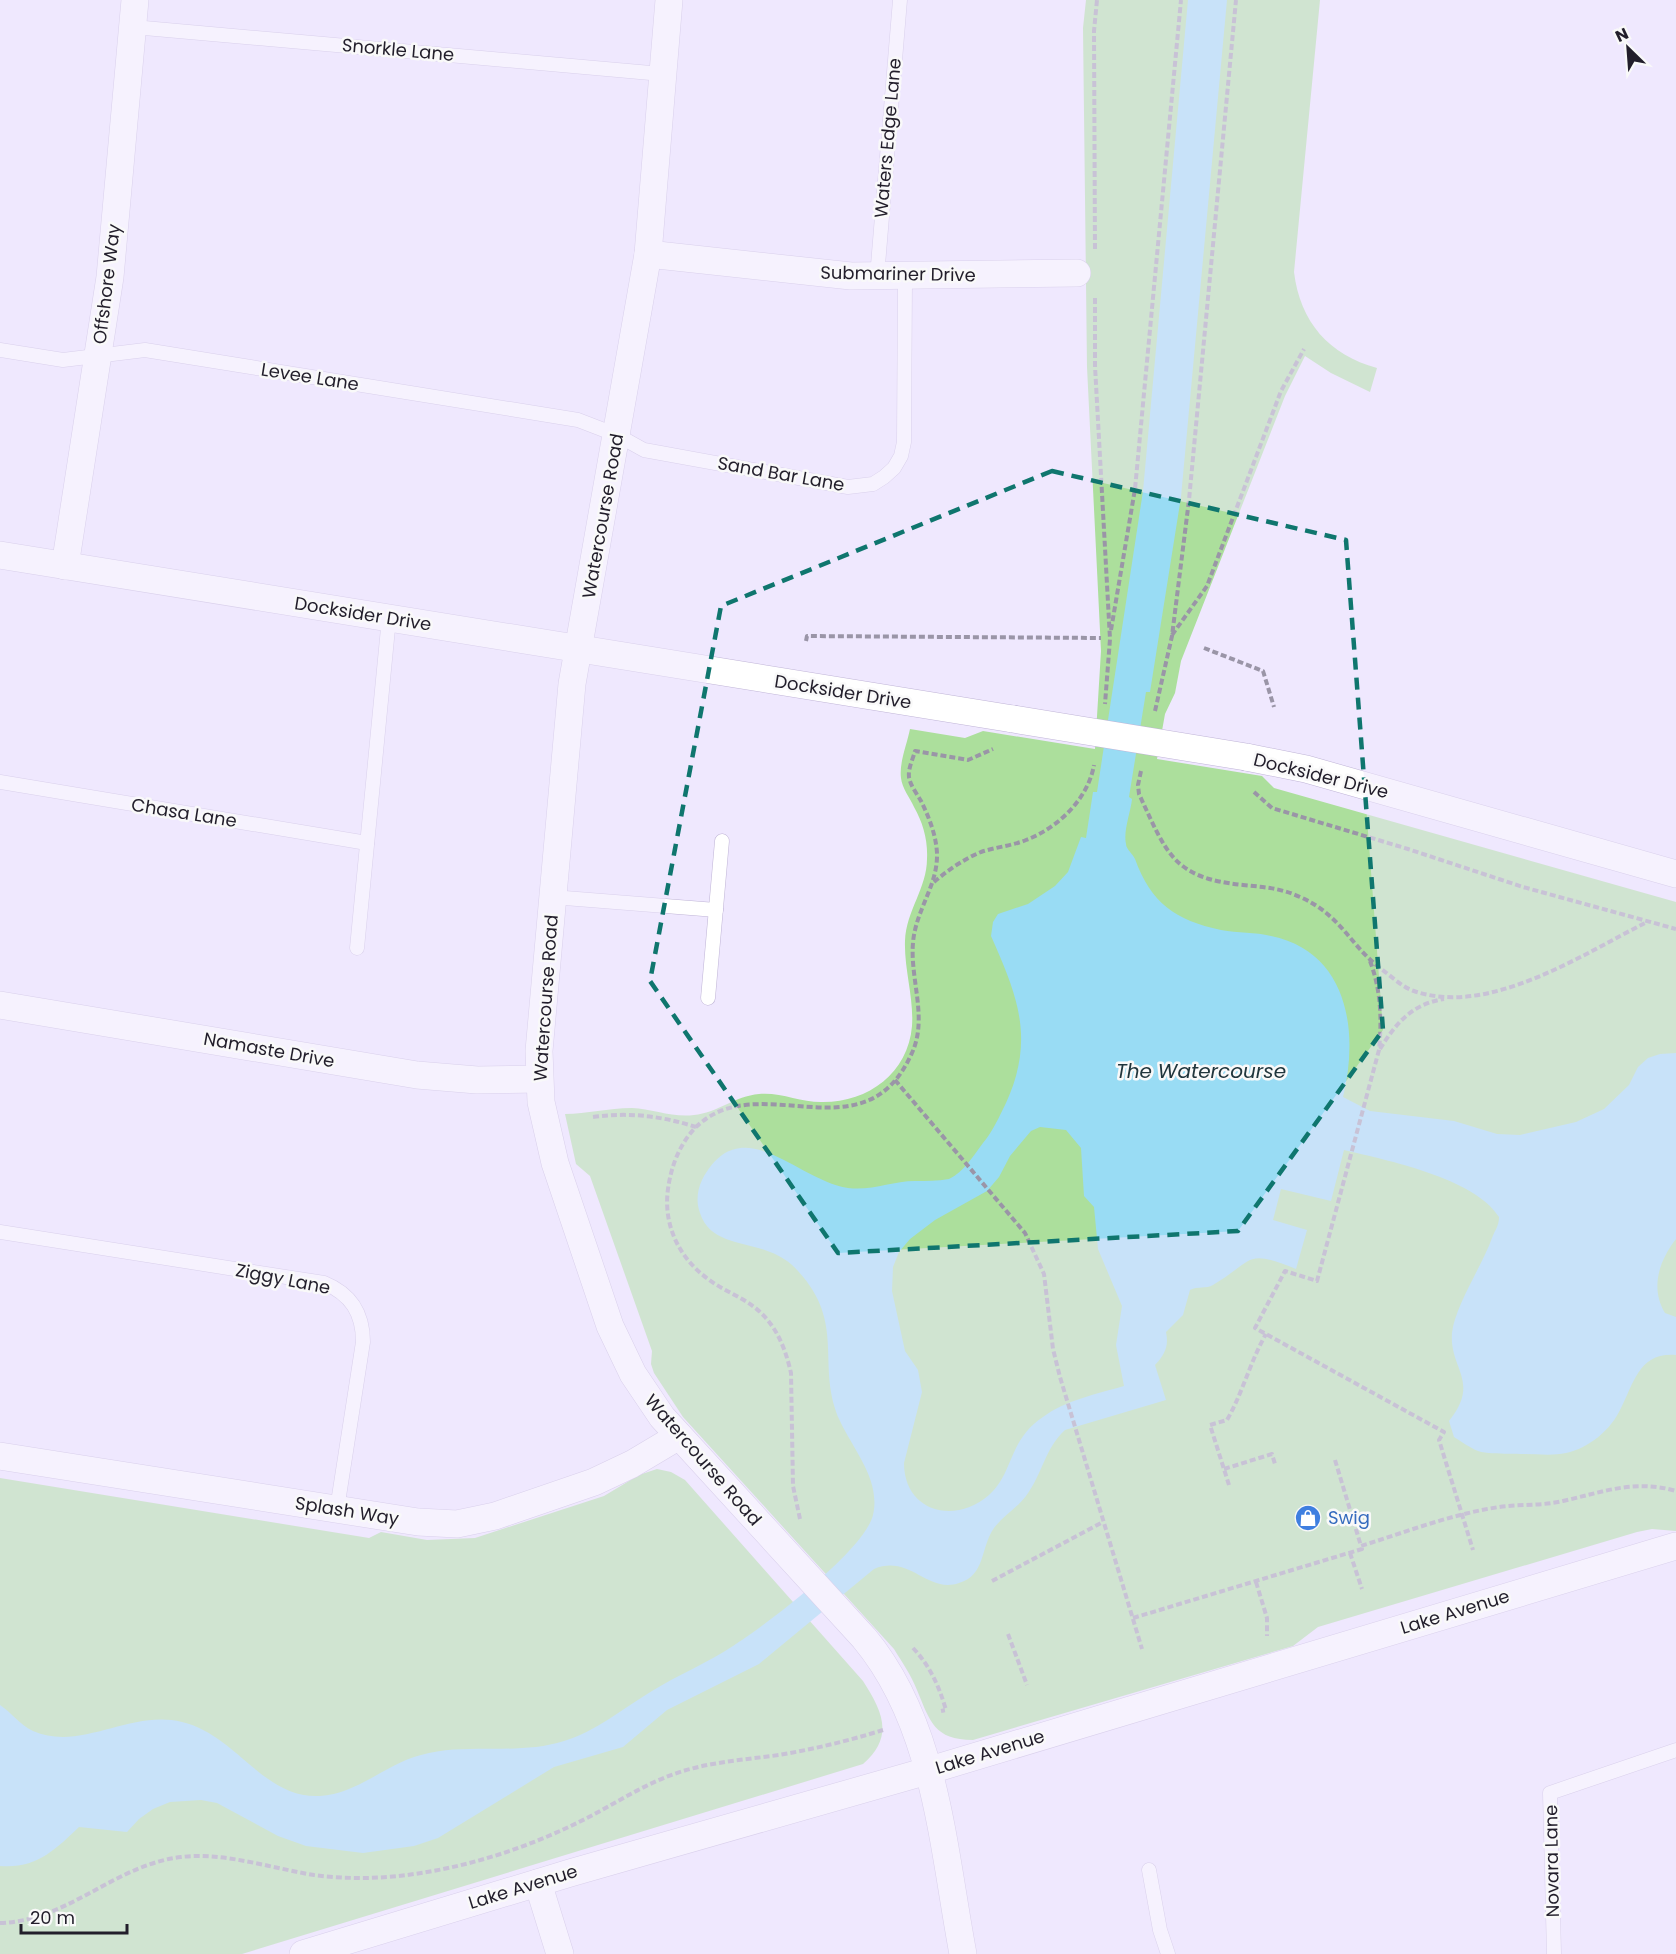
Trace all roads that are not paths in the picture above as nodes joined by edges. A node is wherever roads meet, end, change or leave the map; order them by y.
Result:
1 (135, 0) edge
2 (669, 0) edge
3 (900, 0) edge
4 (133, 27) junction
5 (662, 74) junction
6 (648, 254) junction
7 (877, 277) junction
8 (905, 277) junction
9 (1086, 280) road end
10 (0, 350) edge
11 (97, 356) junction
12 (617, 435) junction
13 (0, 555) edge
14 (65, 566) junction
15 (389, 618) junction
16 (579, 649) junction
17 (0, 782) edge
18 (722, 841) dead end
19 (367, 843) junction
20 (1676, 874) edge
21 (552, 897) junction
22 (716, 910) junction
23 (357, 948) dead end
24 (708, 998) dead end
25 (0, 1005) edge
26 (539, 1079) junction
27 (0, 1232) edge
28 (679, 1436) junction
29 (0, 1456) edge
30 (337, 1509) junction
31 (1676, 1546) edge
32 (1676, 1750) edge
33 (927, 1771) junction
34 (1149, 1870) dead end
35 (538, 1883) junction
36 (1164, 1953) edge
37 (303, 1954) edge
38 (560, 1954) edge
39 (963, 1954) edge
40 (1554, 1954) edge

1 - 4 street, Offshore Way
2 - 5 street, Watercourse Road
3 - 7 lane, Waters Edge Lane
4 - 5 lane, Snorkle Lane
4 - 11 street, Offshore Way
5 - 6 street, Watercourse Road
6 - 7 street, Submariner Drive
6 - 12 street, Watercourse Road
7 - 8 street, Submariner Drive
8 - 9 street, Submariner Drive
8 - 12 lane, Sand Bar Lane
10 - 11 lane, Levee Lane
11 - 12 lane, Levee Lane
11 - 14 street, Offshore Way
12 - 16 street, Watercourse Road
13 - 14 street, Docksider Drive
14 - 15 street, Docksider Drive
15 - 16 street, Docksider Drive
15 - 19 lane
16 - 20 street, Docksider Drive, bridge
16 - 21 street, Watercourse Road
17 - 19 lane, Chasa Lane
18 - 22 lane
19 - 23 lane
21 - 22 lane
21 - 26 street, Watercourse Road
22 - 24 lane
25 - 26 street, Namaste Drive
26 - 28 street, Watercourse Road
27 - 30 lane, Ziggy Lane
28 - 30 street, Splash Way
28 - 33 street, Watercourse Road
29 - 30 street, Splash Way
31 - 33 street, Lake Avenue
32 - 40 lane, Novara Lane
33 - 35 street, Lake Avenue
33 - 39 street, Watercourse Road
34 - 36 lane
35 - 37 street, Lake Avenue
35 - 38 street

